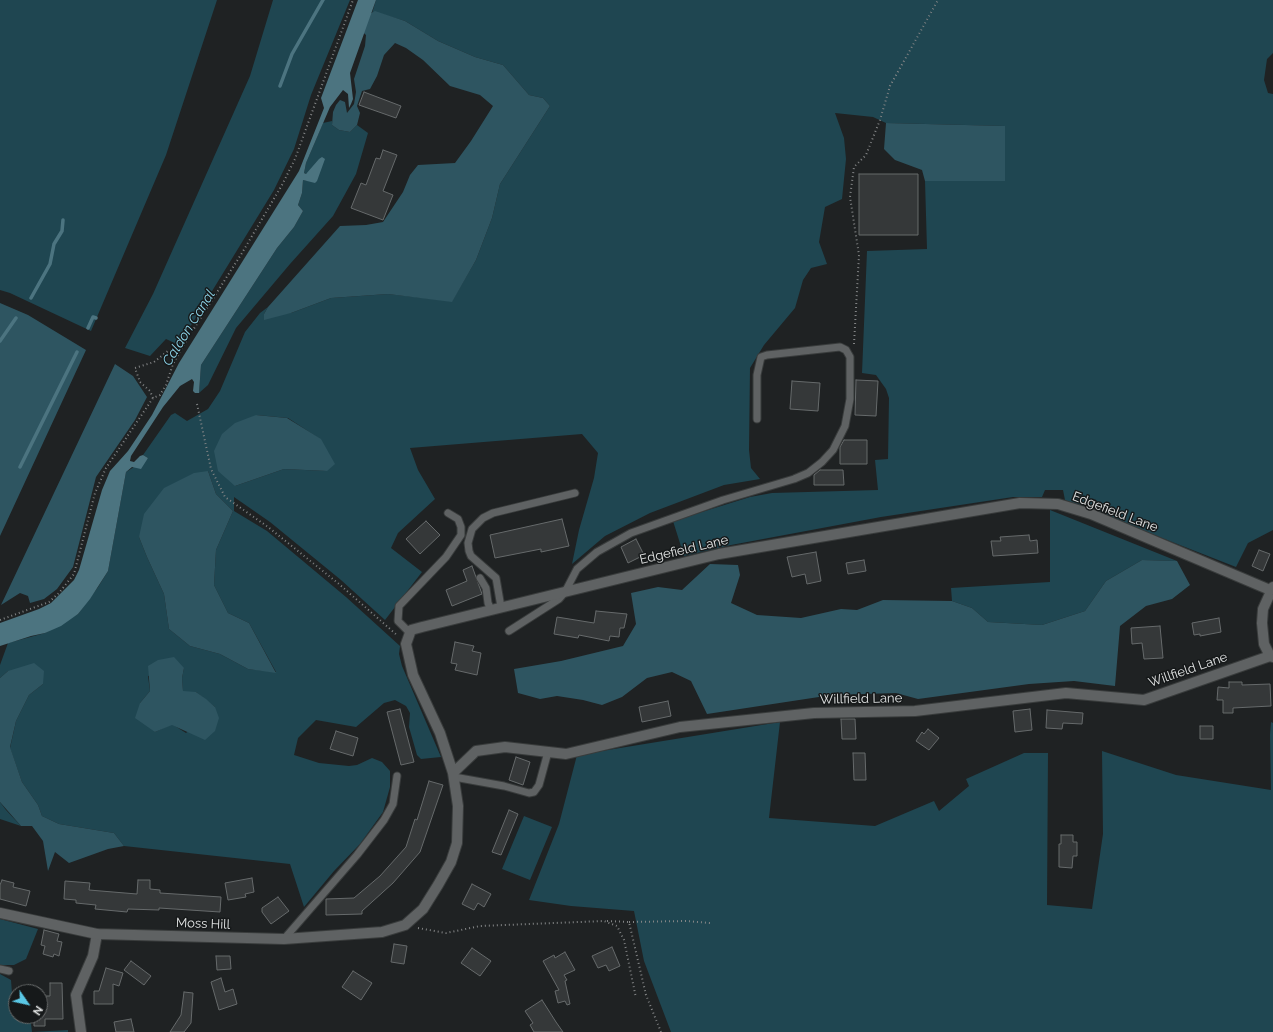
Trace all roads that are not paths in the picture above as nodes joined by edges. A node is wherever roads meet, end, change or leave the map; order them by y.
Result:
1 (757, 419) dead end
2 (575, 493) dead end
3 (448, 512) dead end
4 (480, 578) dead end
5 (1272, 588) edge
6 (565, 592) junction
7 (496, 609) junction
8 (509, 631) dead end
9 (410, 633) junction
10 (1272, 656) edge
11 (548, 752) junction
12 (454, 775) junction
13 (397, 776) dead end
14 (0, 912) edge
15 (97, 934) junction
16 (284, 939) junction
17 (0, 969) edge
18 (9, 971) dead end
19 (81, 1032) edge

1 - 6 lane
2 - 7 lane
3 - 9 lane
4 - 7 lane
5 - 6 street, Edgefield Lane
5 - 10 street
6 - 7 street, Edgefield Lane
6 - 8 lane
7 - 9 street, Edgefield Lane
9 - 12 street
10 - 11 street, Willfield Lane
11 - 12 street, Willfield Lane
11 - 12 lane
12 - 16 street, Moss Hill
13 - 16 lane
14 - 15 street, Moss Hill
15 - 16 street, Moss Hill
15 - 19 street
17 - 18 lane

